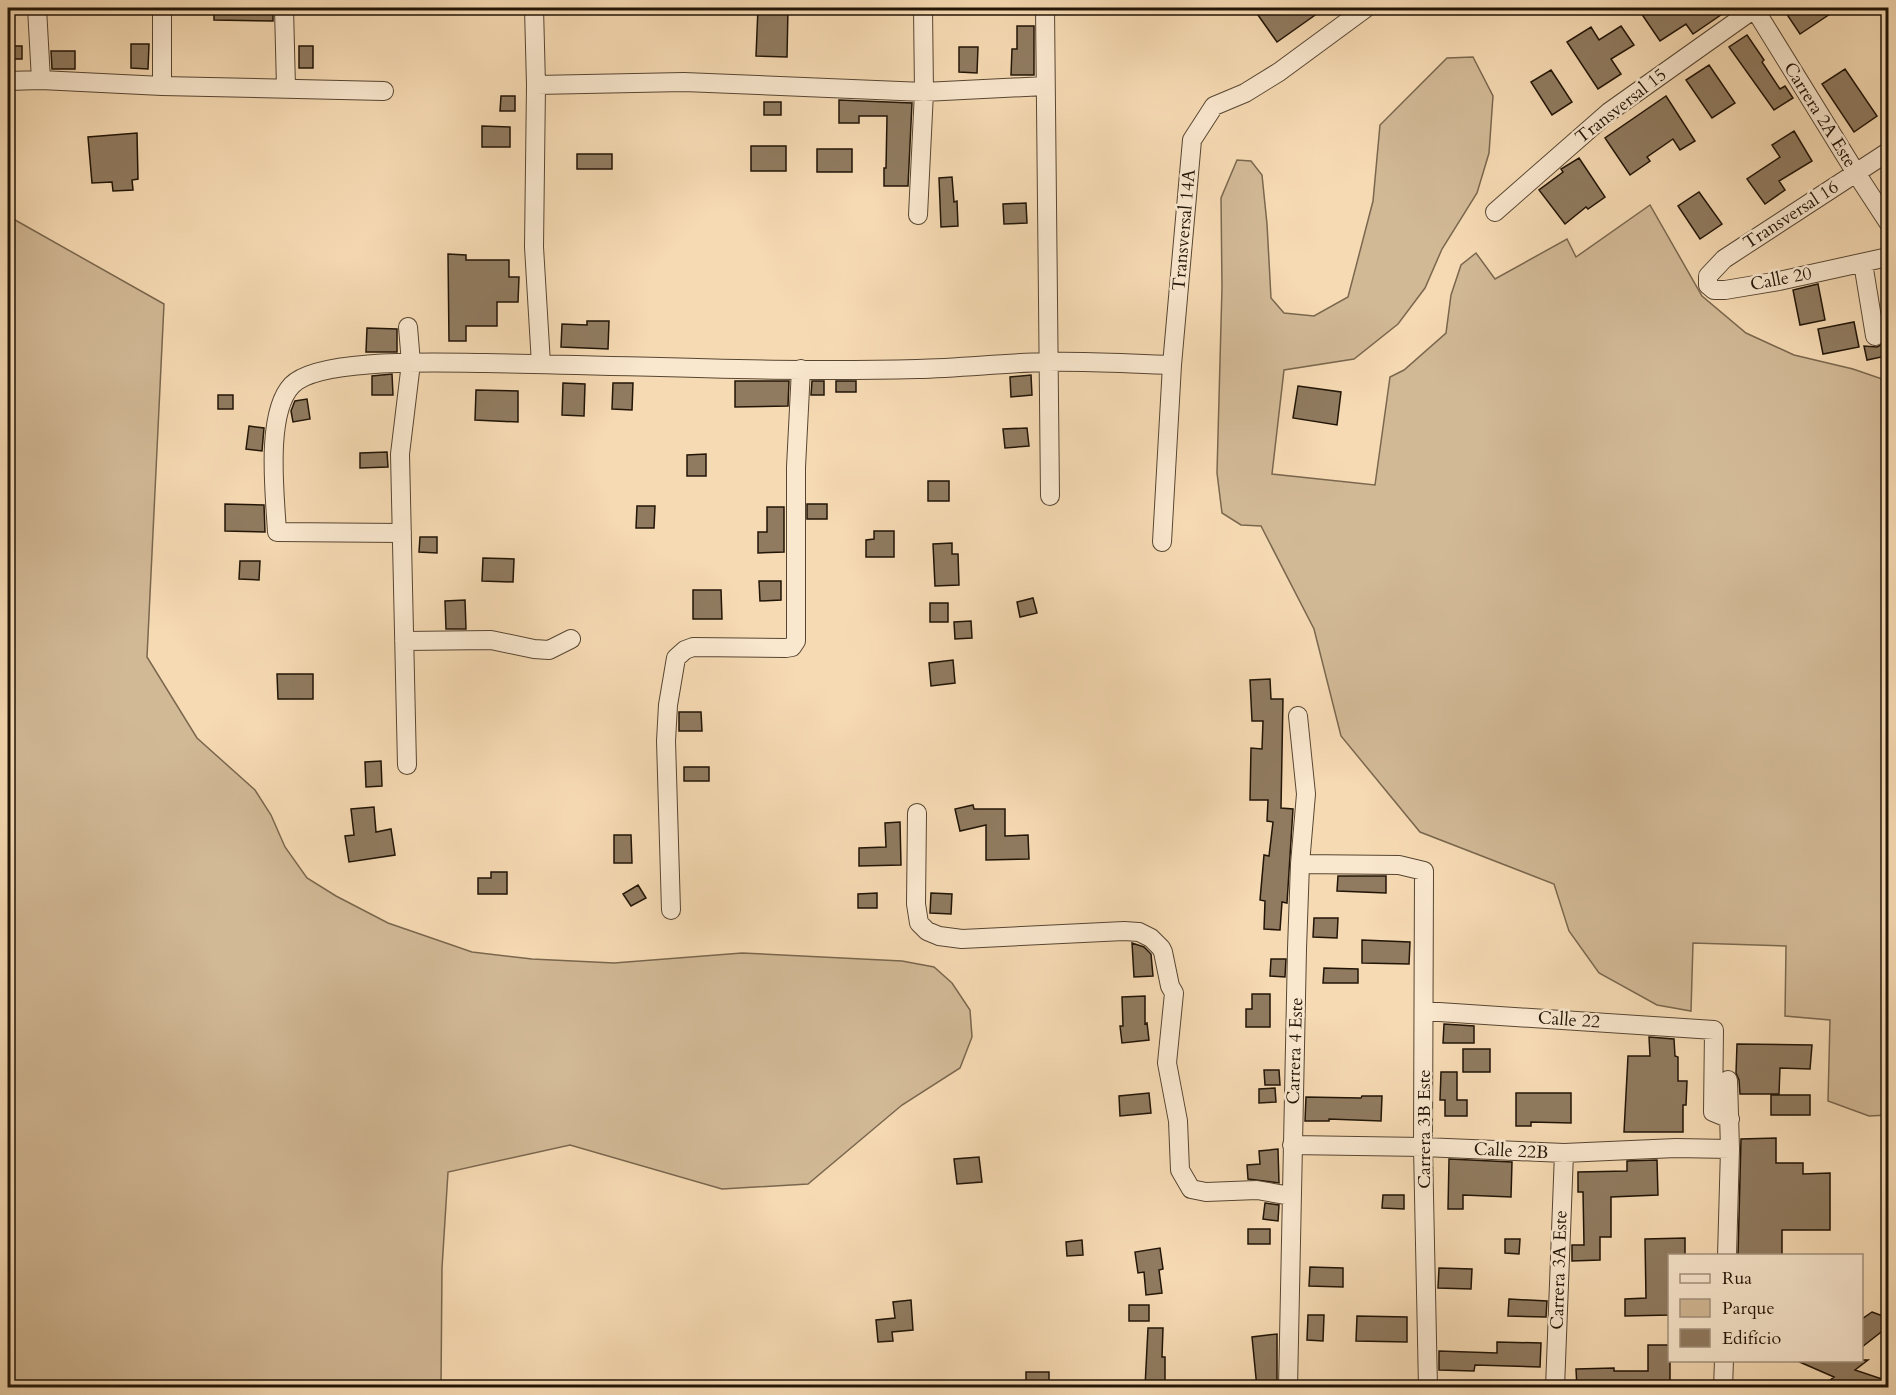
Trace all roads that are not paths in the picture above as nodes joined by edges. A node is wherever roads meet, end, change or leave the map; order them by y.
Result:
1 (37, 8) edge
2 (162, 8) edge
3 (284, 8) edge
4 (534, 8) edge
5 (923, 8) edge
6 (1045, 8) edge
7 (1365, 8) edge
8 (1754, 8) edge
9 (41, 80) junction
10 (8, 81) edge
11 (536, 85) junction
12 (162, 86) junction
13 (1045, 87) junction
14 (286, 88) junction
15 (384, 91) dead end
16 (924, 92) junction
17 (1888, 152) edge
18 (1856, 173) junction
19 (1495, 212) dead end
20 (918, 215) dead end
21 (1888, 222) edge
22 (1888, 257) edge
23 (1724, 259) joint
24 (1863, 262) junction
25 (408, 327) dead end
26 (1875, 336) dead end
27 (1047, 362) junction
28 (411, 363) junction
29 (541, 364) junction
30 (1172, 365) junction
31 (801, 369) junction
32 (1050, 496) dead end
33 (402, 533) junction
34 (1162, 542) dead end
35 (571, 639) dead end
36 (404, 641) junction
37 (1298, 716) dead end
38 (407, 765) dead end
39 (917, 813) dead end
40 (1300, 864) junction
41 (671, 910) dead end
42 (1424, 1011) junction
43 (1728, 1080) dead end
44 (1730, 1119) junction
45 (1292, 1145) junction
46 (1423, 1147) junction
47 (1713, 1149) junction
48 (1564, 1153) junction
49 (1291, 1196) junction
50 (1727, 1254) edge
51 (1724, 1362) edge
52 (1288, 1388) edge
53 (1428, 1388) edge
54 (1555, 1388) edge
55 (1723, 1388) edge

1 - 9 street
2 - 12 street
3 - 14 street
4 - 11 street
5 - 16 street
6 - 13 street
7 - 30 street, Transversal 14A
8 - 18 street, Carrera 2A Este
8 - 19 street, Transversal 15
9 - 10 street
9 - 12 street
11 - 16 street
11 - 29 street
12 - 14 street
13 - 16 street
13 - 27 street
14 - 15 street
16 - 20 street
17 - 18 street, Transversal 16
18 - 21 street, Carrera 2A Este
18 - 23 street, Transversal 16
22 - 24 street, Calle 20
23 - 24 street, Calle 20
24 - 26 street
25 - 28 street
27 - 30 street
27 - 31 street
27 - 32 street
28 - 29 street
28 - 33 street
28 - 33 street
29 - 31 street
30 - 34 street, Transversal 14A
31 - 41 street
33 - 36 street
35 - 36 street
36 - 38 street
37 - 40 street, Carrera 4 Este
39 - 49 street
40 - 42 street, Carrera 3B Este
40 - 45 street, Carrera 4 Este
42 - 44 street, Calle 22
42 - 46 street, Carrera 3B Este
43 - 44 street
44 - 47 street
45 - 46 street, Calle 22B
45 - 49 street, Carrera 4 Este
46 - 48 street, Calle 22B
46 - 53 street, Carrera 3B Este
47 - 48 street, Calle 22B
47 - 50 street
48 - 54 street, Carrera 3A Este
49 - 52 street, Carrera 4 Este
51 - 55 street

